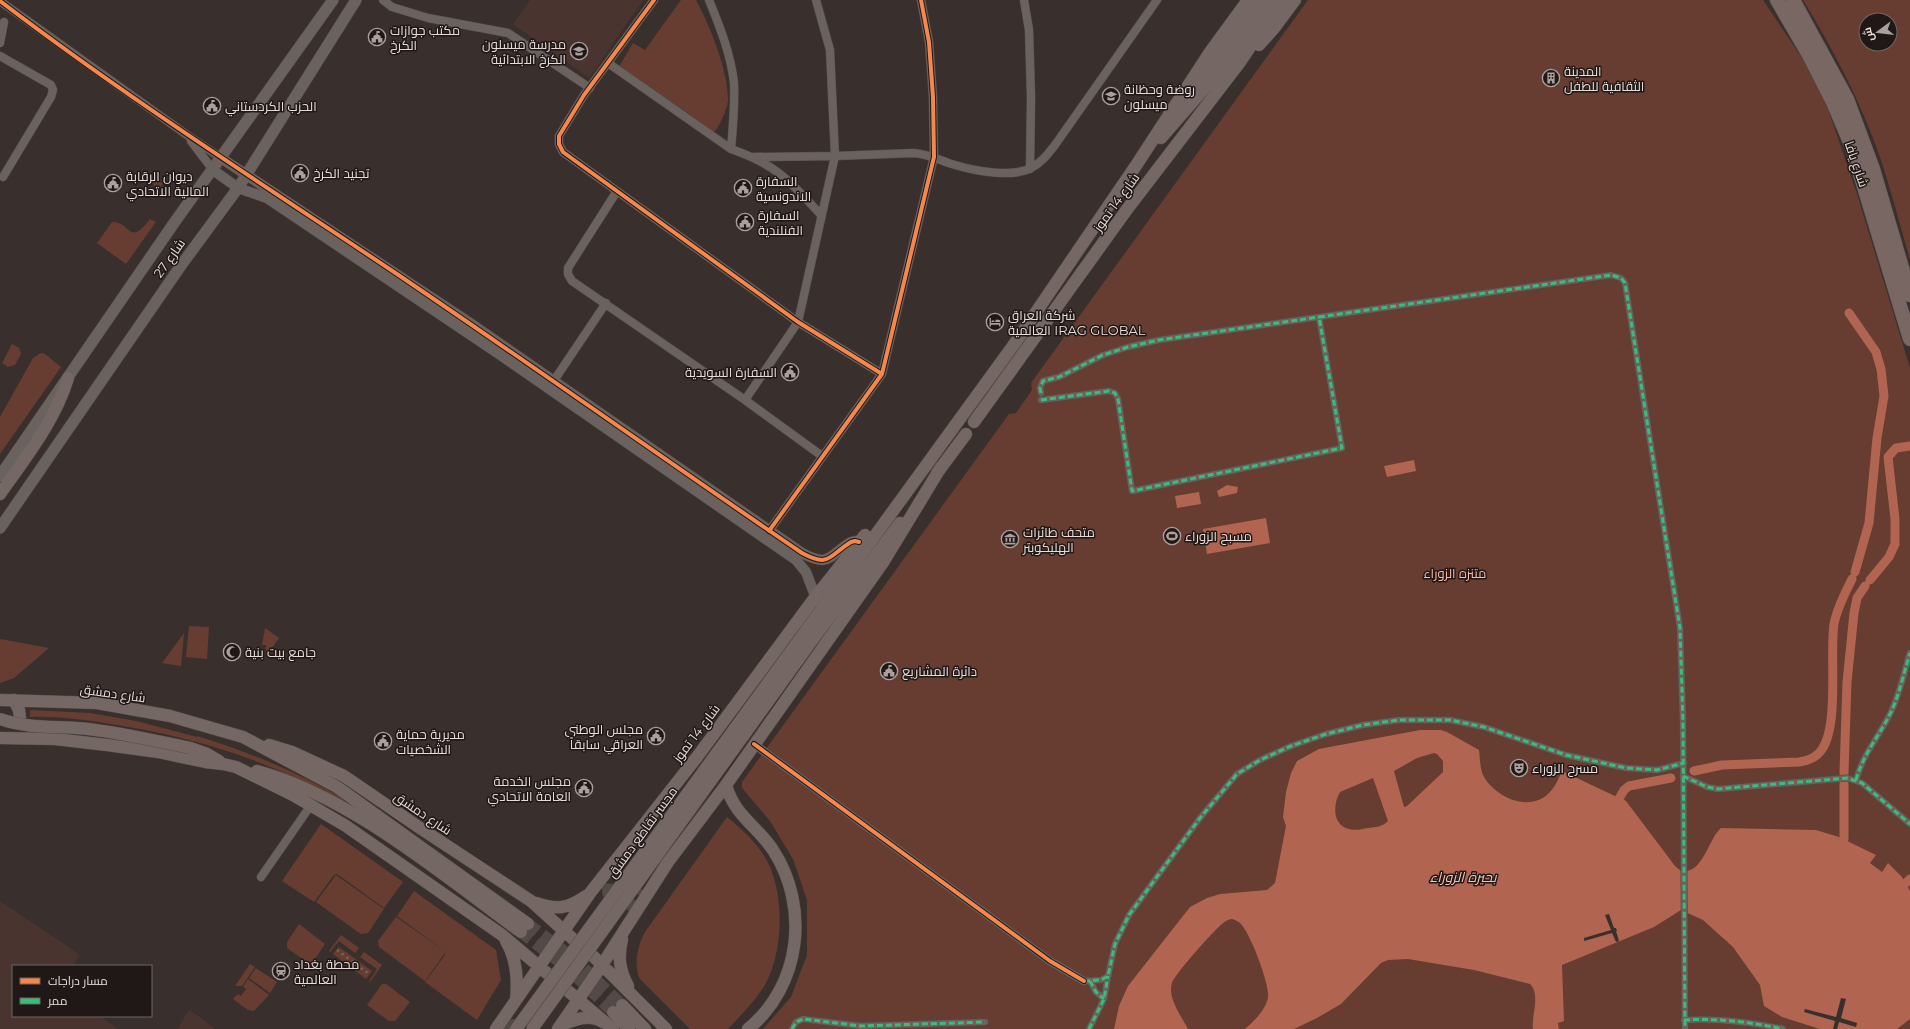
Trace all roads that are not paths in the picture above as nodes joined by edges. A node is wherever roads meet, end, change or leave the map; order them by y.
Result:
1 (333, 0) edge
2 (356, 0) edge
3 (383, 0) edge
4 (654, 0) edge
5 (709, 0) edge
6 (816, 0) edge
7 (921, 0) edge
8 (1024, 0) edge
9 (1157, 0) edge
10 (1248, 0) edge
11 (1260, 0) edge
12 (1272, 0) edge
13 (1282, 0) edge
14 (1295, 0) edge
15 (0, 1) edge
16 (1782, 1) edge
17 (14, 12) junction
18 (2, 22) edge
19 (0, 43) edge
20 (0, 56) edge
21 (1240, 62) junction
22 (608, 63) junction
23 (590, 88) junction
24 (187, 135) junction
25 (731, 149) junction
26 (835, 156) junction
27 (753, 157) junction
28 (934, 157) junction
29 (221, 158) junction
30 (1137, 164) junction
31 (1030, 169) junction
32 (213, 170) junction
33 (247, 173) junction
34 (3, 177) dead end
35 (238, 188) junction
36 (617, 192) junction
37 (821, 215) junction
38 (1910, 295) edge
39 (606, 303) junction
40 (1319, 317) junction
41 (798, 322) junction
42 (1910, 339) edge
43 (1015, 343) junction
44 (1026, 351) junction
45 (882, 374) junction
46 (68, 378) junction
47 (553, 382) junction
48 (746, 400) junction
49 (974, 422) dead end
50 (966, 434) dead end
51 (822, 456) junction
52 (929, 462) junction
53 (941, 467) junction
54 (0, 476) edge
55 (0, 494) edge
56 (0, 528) edge
57 (769, 531) junction
58 (872, 539) junction
59 (859, 542) junction
60 (883, 545) junction
61 (884, 561) junction
62 (816, 596) junction
63 (820, 611) junction
64 (809, 636) junction
65 (1910, 653) edge
66 (0, 700) edge
67 (14, 700) junction
68 (0, 720) edge
69 (11, 731) edge
70 (243, 737) junction
71 (754, 744) junction
72 (1684, 763) junction
73 (223, 764) junction
74 (236, 768) junction
75 (1683, 776) junction
76 (1856, 780) junction
77 (726, 785) junction
78 (311, 805) junction
79 (1910, 824) edge
80 (261, 877) dead end
81 (590, 893) junction
82 (531, 901) junction
83 (623, 933) junction
84 (502, 935) junction
85 (568, 935) junction
86 (593, 956) dead end
87 (602, 965) junction
88 (544, 970) junction
89 (1108, 976) junction
90 (1087, 981) junction
91 (568, 991) dead end
92 (632, 994) junction
93 (578, 999) junction
94 (1104, 999) junction
95 (515, 1002) junction
96 (1684, 1020) junction
97 (984, 1022) dead end
98 (611, 1026) edge
99 (560, 1027) edge
100 (496, 1029) edge
101 (516, 1029) edge
102 (532, 1029) edge
103 (629, 1029) edge
104 (645, 1029) edge
105 (666, 1029) edge
106 (748, 1029) edge
107 (792, 1029) edge
108 (1089, 1029) edge
109 (1685, 1029) edge
110 (1783, 1029) edge

1 - 29 main road, شارع 27
2 - 33 main road, شارع 27
3 - 23 street
4 - 22 street
5 - 25 street
6 - 26 street
7 - 28 street
8 - 31 street
9 - 31 street
10 - 30 main road, شارع 14 تموز
11 - 30 main road
12 - 30 main road, شارع 14 تموز
13 - 21 main road, شارع 14 تموز
14 - 21 main road
15 - 17 street
16 - 38 highway, شارع يافا
16 - 42 highway, شارع يافا
17 - 18 street
17 - 24 street
18 - 19 street
20 - 34 street
21 - 44 main road, شارع 14 تموز
22 - 23 street
22 - 25 street
23 - 36 street
24 - 29 street
24 - 32 street
25 - 27 street
26 - 27 street
26 - 28 street
26 - 37 street
27 - 37 street
28 - 31 street
28 - 45 street
29 - 32 main road, شارع 27
29 - 33 street
30 - 43 main road, شارع 14 تموز
32 - 35 street
32 - 46 main road, شارع 27
33 - 35 main road, شارع 27
33 - 47 street
35 - 56 main road, شارع 27
35 - 62 street
36 - 39 street
36 - 41 street
37 - 41 street
39 - 47 street
39 - 48 street
40 - 40 street
40 - 72 street
41 - 45 street
41 - 48 street
43 - 44 main road
43 - 52 main road, شارع 14 تموز
44 - 49 main road, شارع 14 تموز
45 - 51 street
46 - 54 main road, شارع 27
46 - 55 main road
47 - 57 street
48 - 51 street
50 - 53 main road
51 - 57 street
52 - 58 main road, شارع 14 تموز
52 - 59 main road, شارع 14 تموز
53 - 60 main road
53 - 61 main road
57 - 59 street
58 - 59 main road
58 - 60 main road
58 - 63 main road, شارع 14 تموز
59 - 62 main road, شارع 14 تموز
60 - 61 main road
60 - 64 main road
61 - 71 main road
62 - 63 street
62 - 81 main road, شارع 14 تموز
63 - 64 main road, شارع 14 تموز
64 - 101 main road, مجسر تقاطع دمشق, bridge
64 - 102 main road, مجسر تقاطع دمشق, bridge
65 - 76 street
66 - 67 main road, شارع دمشق
67 - 69 main road
67 - 70 main road, شارع دمشق
68 - 73 main road, bridge
69 - 73 main road, شارع دمشق
70 - 74 main road, شارع دمشق
70 - 82 main road, شارع دمشق
71 - 77 main road
71 - 90 street
72 - 75 street
72 - 89 street
73 - 74 main road, شارع دمشق
74 - 78 main road, شارع دمشق
75 - 76 street
75 - 96 street
76 - 79 street
77 - 83 main road
77 - 106 main road
78 - 80 street
78 - 84 main road, شارع دمشق
81 - 82 main road
81 - 85 main road, شارع 14 تموز
82 - 85 main road, شارع دمشق
83 - 87 main road
83 - 92 main road
84 - 88 main road, شارع دمشق
84 - 95 main road
85 - 88 main road, شارع 14 تموز
86 - 87 main road
87 - 92 main road
87 - 93 main road
88 - 95 main road, شارع 14 تموز
89 - 90 street
89 - 94 street
90 - 94 street
91 - 93 main road
92 - 105 main road
93 - 98 main road
93 - 99 main road
94 - 108 street
95 - 100 main road, شارع 14 تموز
96 - 109 street
96 - 110 street
97 - 107 street
98 - 99 main road
103 - 104 main road

